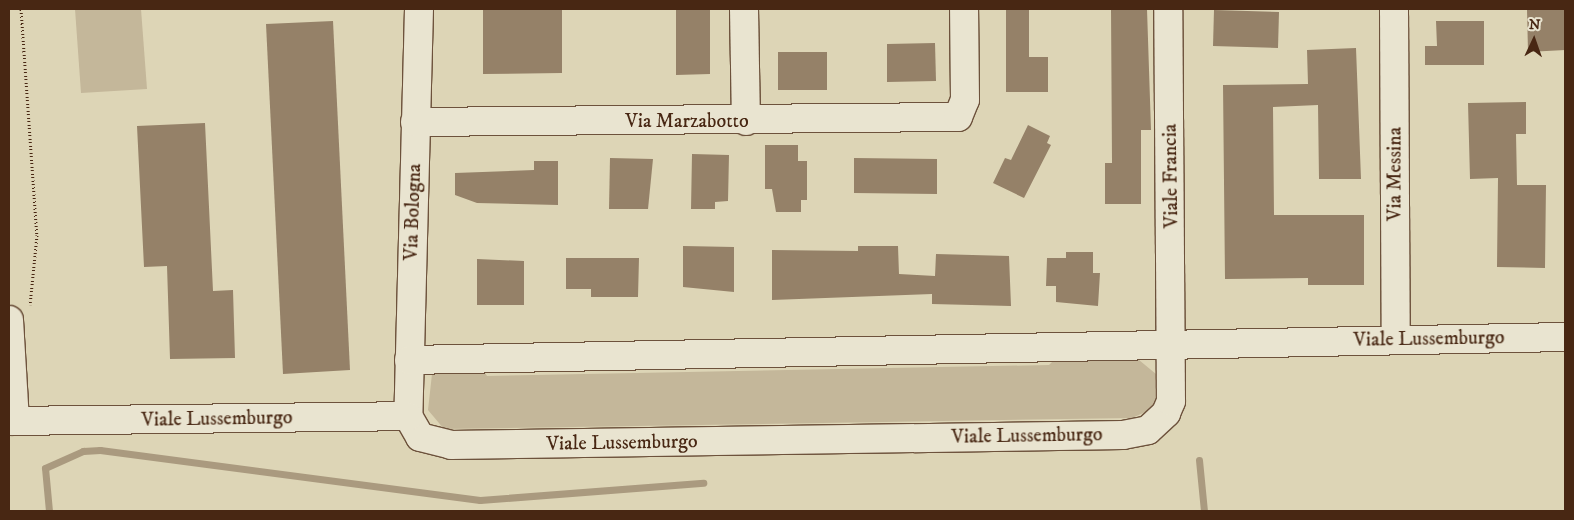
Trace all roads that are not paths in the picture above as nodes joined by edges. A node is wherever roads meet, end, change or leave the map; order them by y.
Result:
1 (419, 9) edge
2 (744, 9) edge
3 (964, 9) edge
4 (1168, 9) edge
5 (1394, 9) edge
6 (746, 121) junction
7 (415, 122) junction
8 (19, 316) edge
9 (1565, 337) edge
10 (1396, 340) junction
11 (1173, 343) junction
12 (409, 360) junction
13 (408, 416) junction
14 (11, 422) edge

1 - 7 street, Via Bologna
2 - 6 street
3 - 6 street, Via Marzabotto
4 - 11 street, Viale Francia
5 - 10 street, Via Messina
6 - 7 street, Via Marzabotto
7 - 12 street, Via Bologna
8 - 14 street
9 - 10 street, Viale Lussemburgo
10 - 11 street, Viale Lussemburgo
11 - 12 street, Viale Lussemburgo
11 - 13 street, Viale Lussemburgo
12 - 13 street, Via Bologna
13 - 14 street, Viale Lussemburgo

